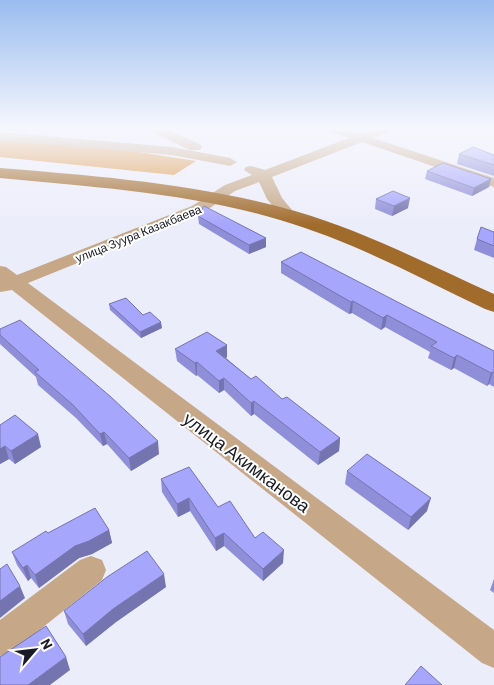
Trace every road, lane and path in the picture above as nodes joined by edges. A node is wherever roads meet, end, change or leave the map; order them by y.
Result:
1 (225, 161) edge
2 (299, 161) edge
3 (429, 161) edge
4 (230, 162) joint
5 (0, 173) edge
6 (264, 174) junction
7 (494, 183) edge
8 (215, 198) junction
9 (289, 216) junction
10 (5, 281) edge
11 (494, 304) edge
12 (91, 570) dead end
13 (0, 640) edge
14 (494, 651) edge

1 - 4 street
2 - 6 street, улица Зуура Казакбаева
3 - 7 street
4 - 6 street
5 - 8 main road
6 - 8 street, улица Зуура Казакбаева
6 - 9 street
8 - 9 main road
8 - 10 street, улица Зуура Казакбаева
9 - 11 main road
10 - 14 street, улица Акимканова
12 - 13 street

